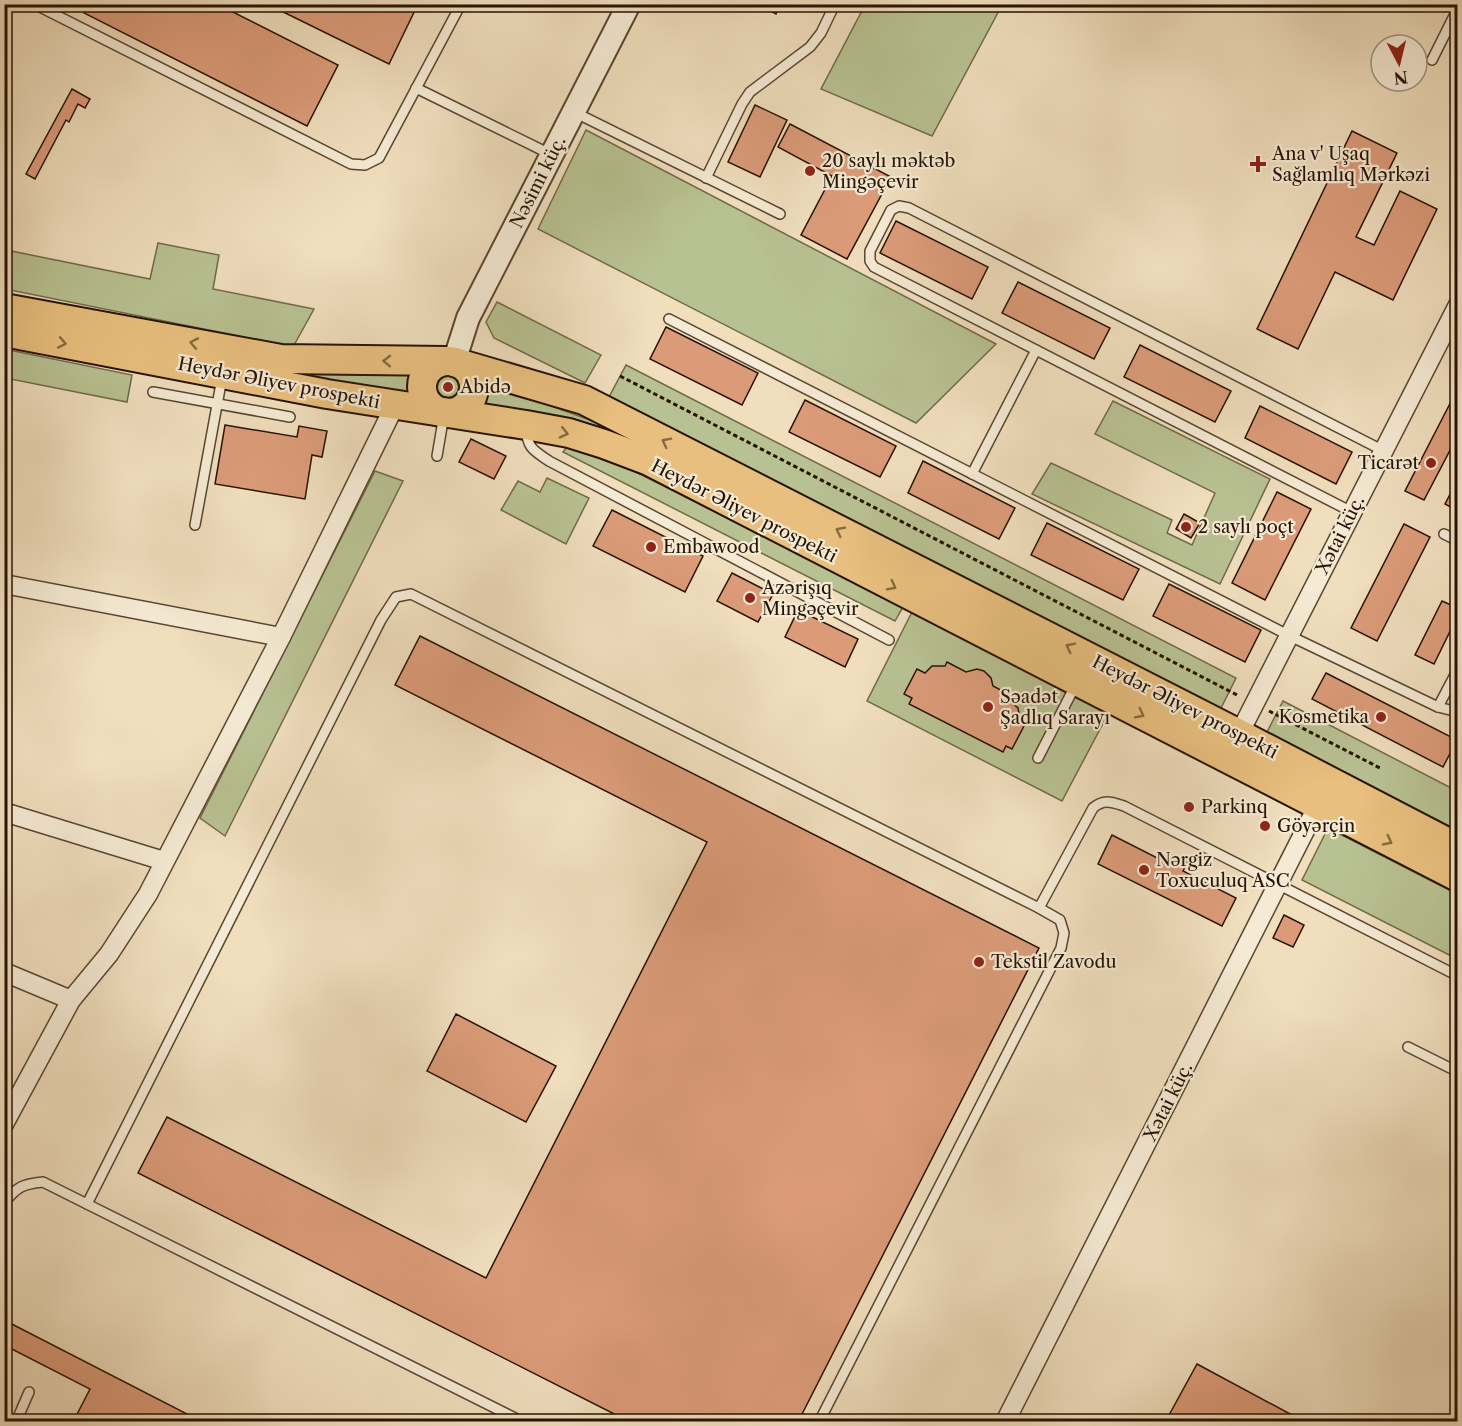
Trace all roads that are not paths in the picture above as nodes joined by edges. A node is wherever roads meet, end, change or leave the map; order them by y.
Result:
1 (34, 4) edge
2 (461, 4) edge
3 (629, 4) edge
4 (836, 4) edge
5 (1458, 8) edge
6 (1432, 60) dead end
7 (416, 88) junction
8 (574, 112) junction
9 (552, 155) junction
10 (706, 178) junction
11 (780, 214) dead end
12 (1458, 305) edge
13 (4, 308) edge
14 (669, 319) dead end
15 (4, 332) edge
16 (1036, 350) junction
17 (450, 362) junction
18 (223, 373) junction
19 (153, 392) dead end
20 (217, 403) junction
21 (395, 405) junction
22 (444, 413) junction
23 (290, 417) dead end
24 (526, 425) junction
25 (1384, 451) junction
26 (437, 456) dead end
27 (972, 474) junction
28 (1352, 512) junction
29 (195, 525) dead end
30 (1444, 534) dead end
31 (1458, 541) edge
32 (4, 584) edge
33 (1290, 636) junction
34 (281, 637) junction
35 (889, 640) dead end
36 (1458, 669) edge
37 (1077, 682) junction
38 (1438, 707) junction
39 (1458, 712) edge
40 (1239, 734) junction
41 (1038, 758) dead end
42 (1324, 794) junction
43 (4, 813) edge
44 (1458, 848) edge
45 (164, 861) junction
46 (1458, 877) edge
47 (1279, 884) junction
48 (1039, 908) junction
49 (4, 972) edge
50 (1458, 975) edge
51 (71, 1000) junction
52 (1408, 1047) dead end
53 (1458, 1072) edge
54 (4, 1124) edge
55 (4, 1203) edge
56 (87, 1203) junction
57 (29, 1392) dead end
58 (16, 1422) edge
59 (523, 1422) edge
60 (819, 1422) edge
61 (1005, 1422) edge

1 - 7 lane
2 - 7 lane
3 - 8 street, Nəsimi küç.
4 - 10 lane
5 - 6 lane
7 - 9 lane
8 - 9 street, Nəsimi küç.
8 - 10 lane
9 - 17 street, Nəsimi küç.
10 - 11 lane
12 - 25 street, Xətai küç.
17 -> 13 main road, Heydər Əliyev prospekti
14 - 27 lane
15 -> 18 main road, Heydər Əliyev prospekti
16 - 25 lane
16 - 27 lane
16 - 28 lane
17 - 22 main road
17 - 22 main road
40 -> 17 main road, Heydər Əliyev prospekti
18 - 20 lane
18 - 21 main road, Heydər Əliyev prospekti
19 - 20 lane
20 - 23 lane
20 - 29 lane
21 - 22 main road, Heydər Əliyev prospekti
21 - 34 street
22 - 24 main road, Heydər Əliyev prospekti
22 - 26 lane
24 - 35 lane
24 -> 37 main road, Heydər Əliyev prospekti
25 - 28 street, Xətai küç.
27 - 33 lane
28 - 33 street, Xətai küç.
30 - 31 lane
32 - 34 street
33 - 38 lane
33 - 40 street, Xətai küç.
34 - 45 street
36 - 38 lane
37 - 41 lane
37 -> 42 main road, Heydər Əliyev prospekti
38 - 39 lane
40 - 42 main road, Heydər Əliyev prospekti
42 - 44 main road, Heydər Əliyev prospekti
42 -> 46 main road, Heydər Əliyev prospekti
42 - 47 street, Xətai küç.
43 - 45 street
45 - 51 street
47 - 48 lane
47 - 50 lane
47 - 61 street, Xətai küç.
48 - 56 lane
48 - 60 lane
49 - 51 street
51 - 54 street
52 - 53 lane
55 - 56 lane
56 - 59 lane
57 - 58 lane

